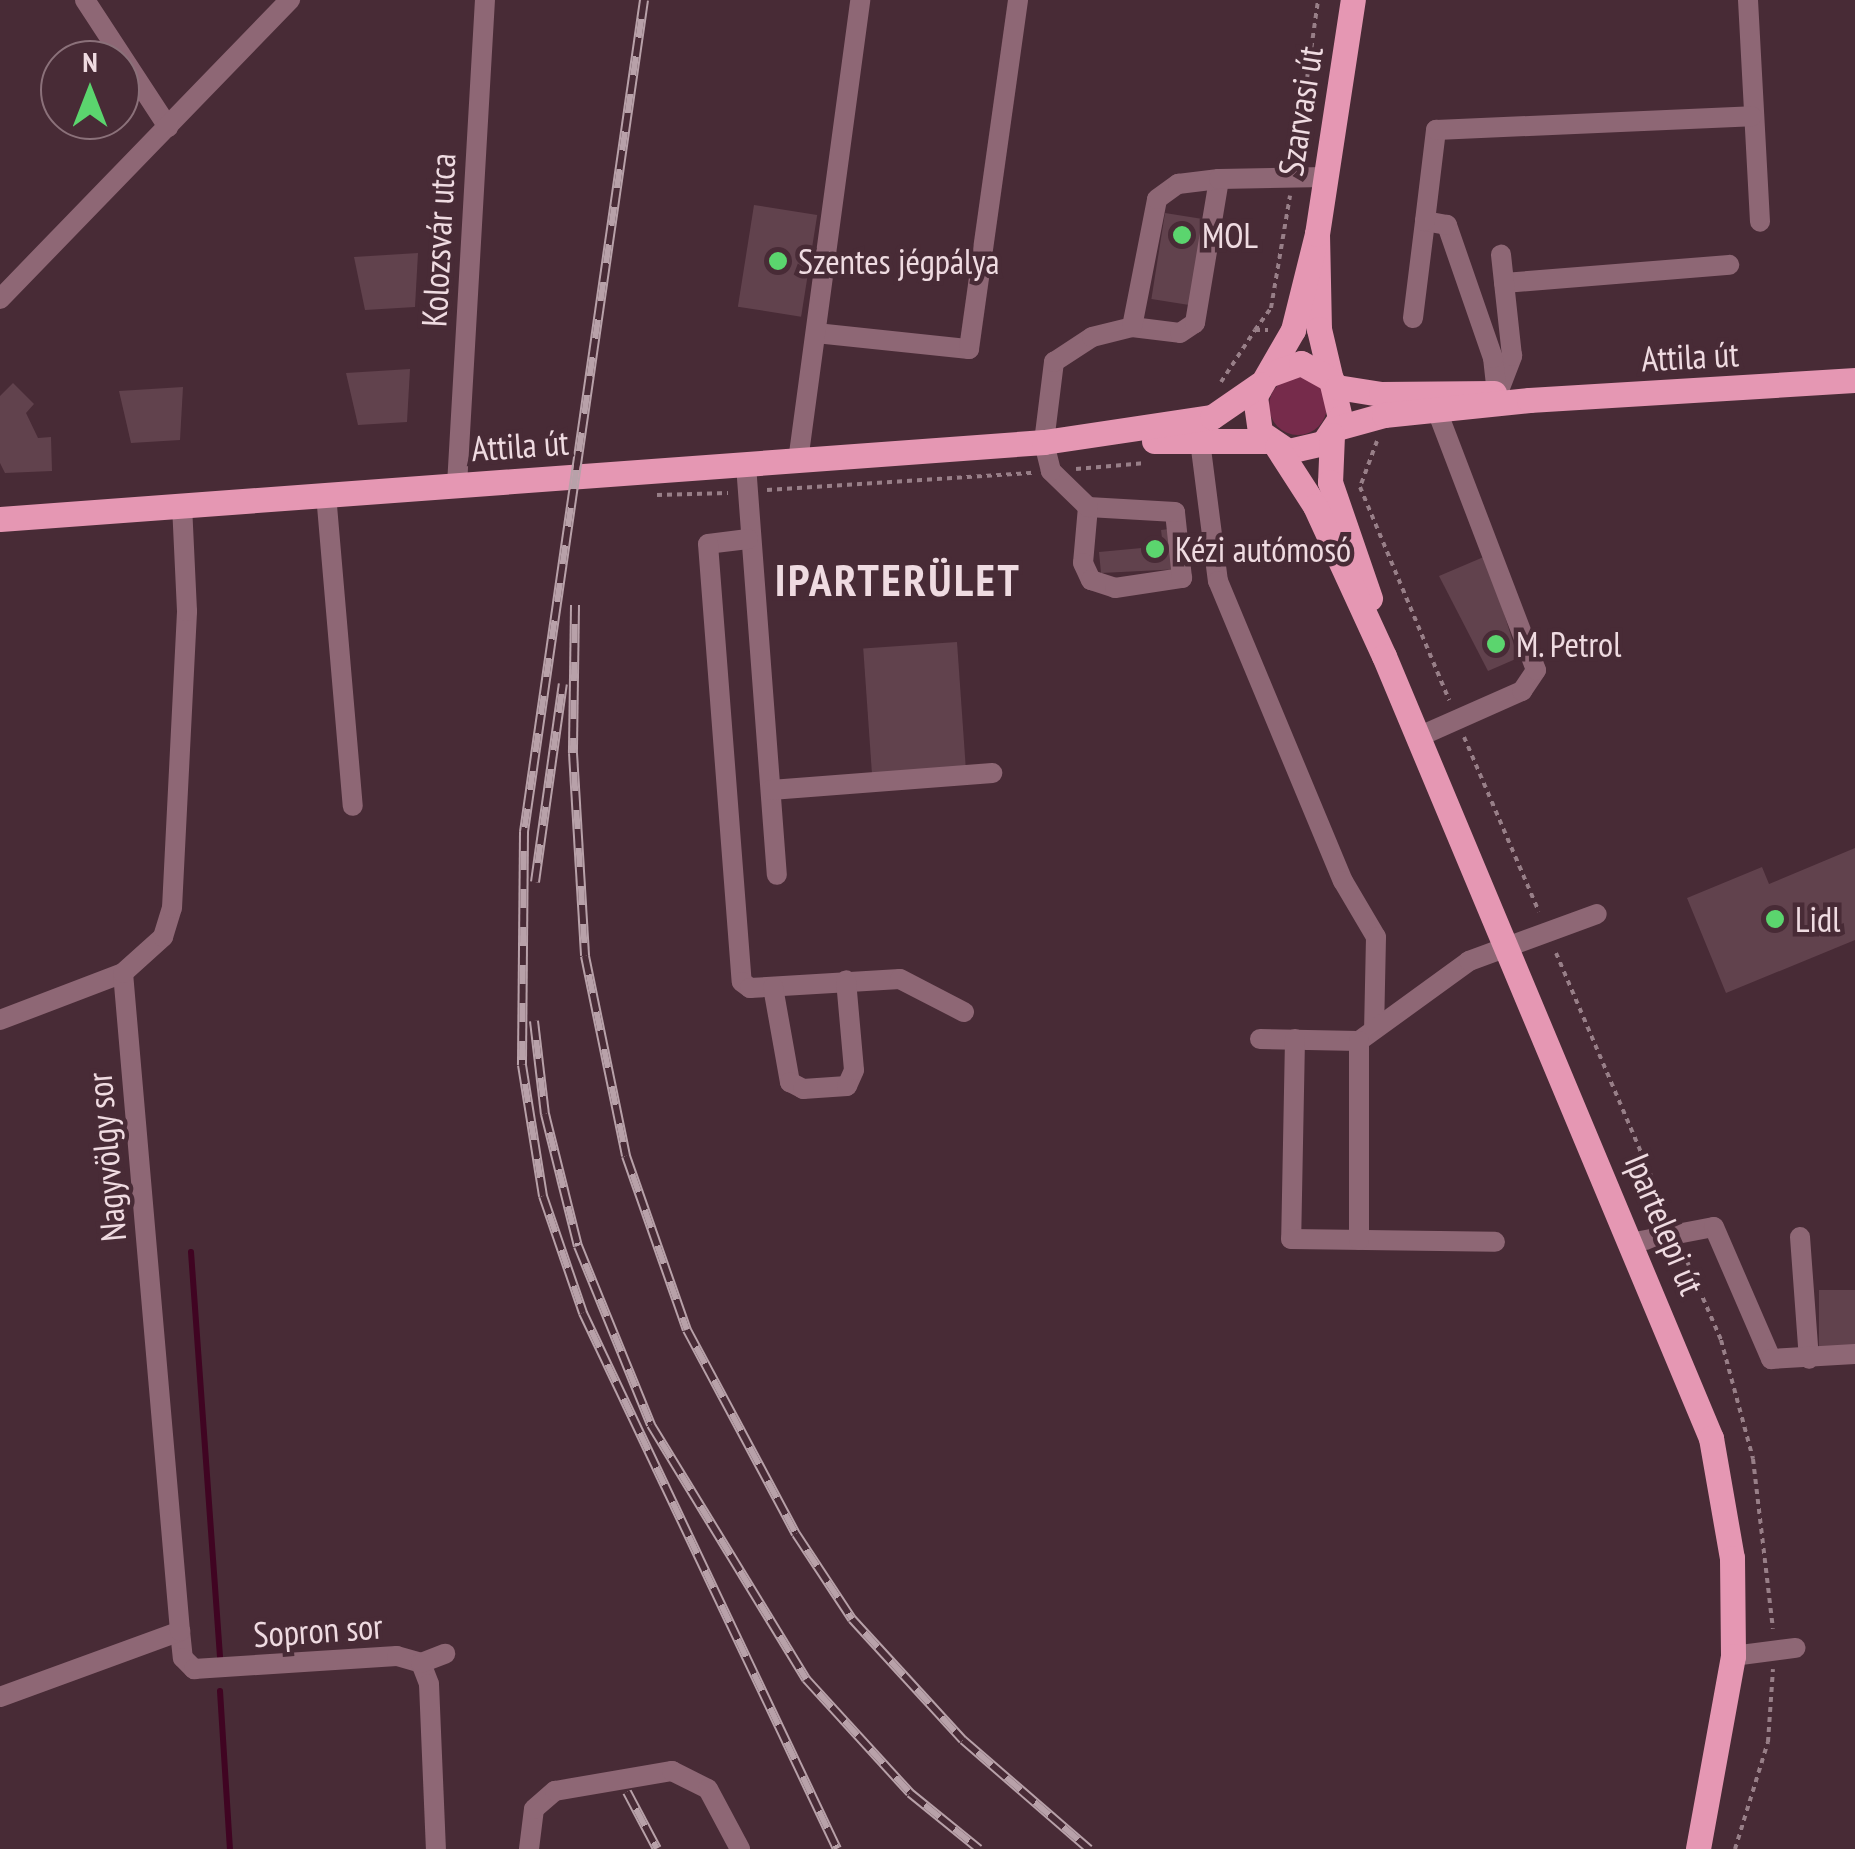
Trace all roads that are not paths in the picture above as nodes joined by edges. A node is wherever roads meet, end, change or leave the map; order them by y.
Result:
1 (86, 0) edge
2 (290, 0) edge
3 (485, 0) edge
4 (860, 0) edge
5 (1018, 0) edge
6 (1353, 0) edge
7 (1748, 0) edge
8 (1752, 116) junction
9 (168, 127) junction
10 (1219, 178) junction
11 (1325, 178) junction
12 (1425, 221) junction
13 (1760, 222) dead end
14 (1317, 234) junction
15 (1502, 255) dead end
16 (1730, 265) dead end
17 (1504, 283) junction
18 (0, 300) edge
19 (1412, 318) dead end
20 (1132, 327) junction
21 (816, 333) junction
22 (1264, 379) junction
23 (1855, 380) edge
24 (1334, 383) junction
25 (1498, 398) junction
26 (1437, 410) junction
27 (1334, 432) junction
28 (1200, 440) junction
29 (1044, 442) junction
30 (1273, 444) junction
31 (798, 461) junction
32 (746, 464) junction
33 (457, 484) junction
34 (326, 494) junction
35 (182, 504) junction
36 (1088, 508) junction
37 (0, 519) edge
38 (748, 539) junction
39 (1384, 656) junction
40 (1418, 736) junction
41 (992, 773) dead end
42 (771, 790) junction
43 (352, 806) dead end
44 (778, 875) dead end
45 (1597, 914) dead end
46 (1508, 947) junction
47 (123, 973) junction
48 (846, 980) junction
49 (773, 987) junction
50 (964, 1012) dead end
51 (0, 1020) edge
52 (1367, 1035) junction
53 (1260, 1039) dead end
54 (1296, 1040) junction
55 (1800, 1237) dead end
56 (1359, 1240) junction
57 (1494, 1242) dead end
58 (1635, 1242) junction
59 (1855, 1354) edge
60 (1809, 1360) junction
61 (180, 1631) junction
62 (1796, 1648) dead end
63 (445, 1654) dead end
64 (1734, 1656) junction
65 (421, 1663) junction
66 (0, 1698) edge
67 (436, 1849) edge
68 (528, 1849) edge
69 (740, 1849) edge
70 (1698, 1849) edge

1 - 9 street
2 - 9 street
3 - 33 street, Kolozsvár utca
4 - 21 street
5 - 21 street
6 - 11 main road, Szarvasi út
7 - 8 street
8 - 12 street
8 - 13 street
9 - 18 street
10 - 11 street
10 - 20 street
10 - 20 street
11 - 14 main road, Szarvasi út
12 - 19 street
12 - 25 street
14 - 22 main road
14 - 24 main road
15 - 17 street
16 - 17 street
17 - 25 street
20 - 29 street
21 - 31 street
22 - 24 main road
22 - 29 main road, Attila út
22 - 30 main road
23 - 25 main road, Attila út
24 - 25 main road, Attila út
24 - 27 main road
25 - 26 main road, Attila út
26 - 27 main road, Attila út
26 - 40 street
27 - 30 main road
27 - 39 main road
28 - 29 main road, Attila út
28 - 30 main road, Attila út
28 - 52 street
29 - 31 main road, Attila út
29 - 36 street
30 - 39 main road
31 - 32 main road, Attila út
32 - 33 main road, Attila út
32 - 38 street
33 - 34 main road, Attila út
34 - 35 main road, Attila út
34 - 43 street
35 - 37 main road, Attila út
35 - 47 street
36 - 36 street
38 - 42 street
38 - 49 street
39 - 40 main road, Ipartelepi út
40 - 46 main road, Ipartelepi út
41 - 42 street
42 - 44 street
45 - 46 street
46 - 52 street
46 - 58 main road, Ipartelepi út
47 - 51 street
47 - 61 street, Nagyvölgy sor
48 - 49 street
48 - 49 street
48 - 50 street
52 - 54 street
52 - 56 street
53 - 54 street
54 - 56 street
55 - 60 street
56 - 57 street
58 - 60 street
58 - 64 main road, Ipartelepi út
59 - 60 street
61 - 65 street, Sopron sor
61 - 66 street
62 - 64 street
63 - 65 street
64 - 70 main road, Ipartelepi út
65 - 67 street, Sopron sor
68 - 69 street

